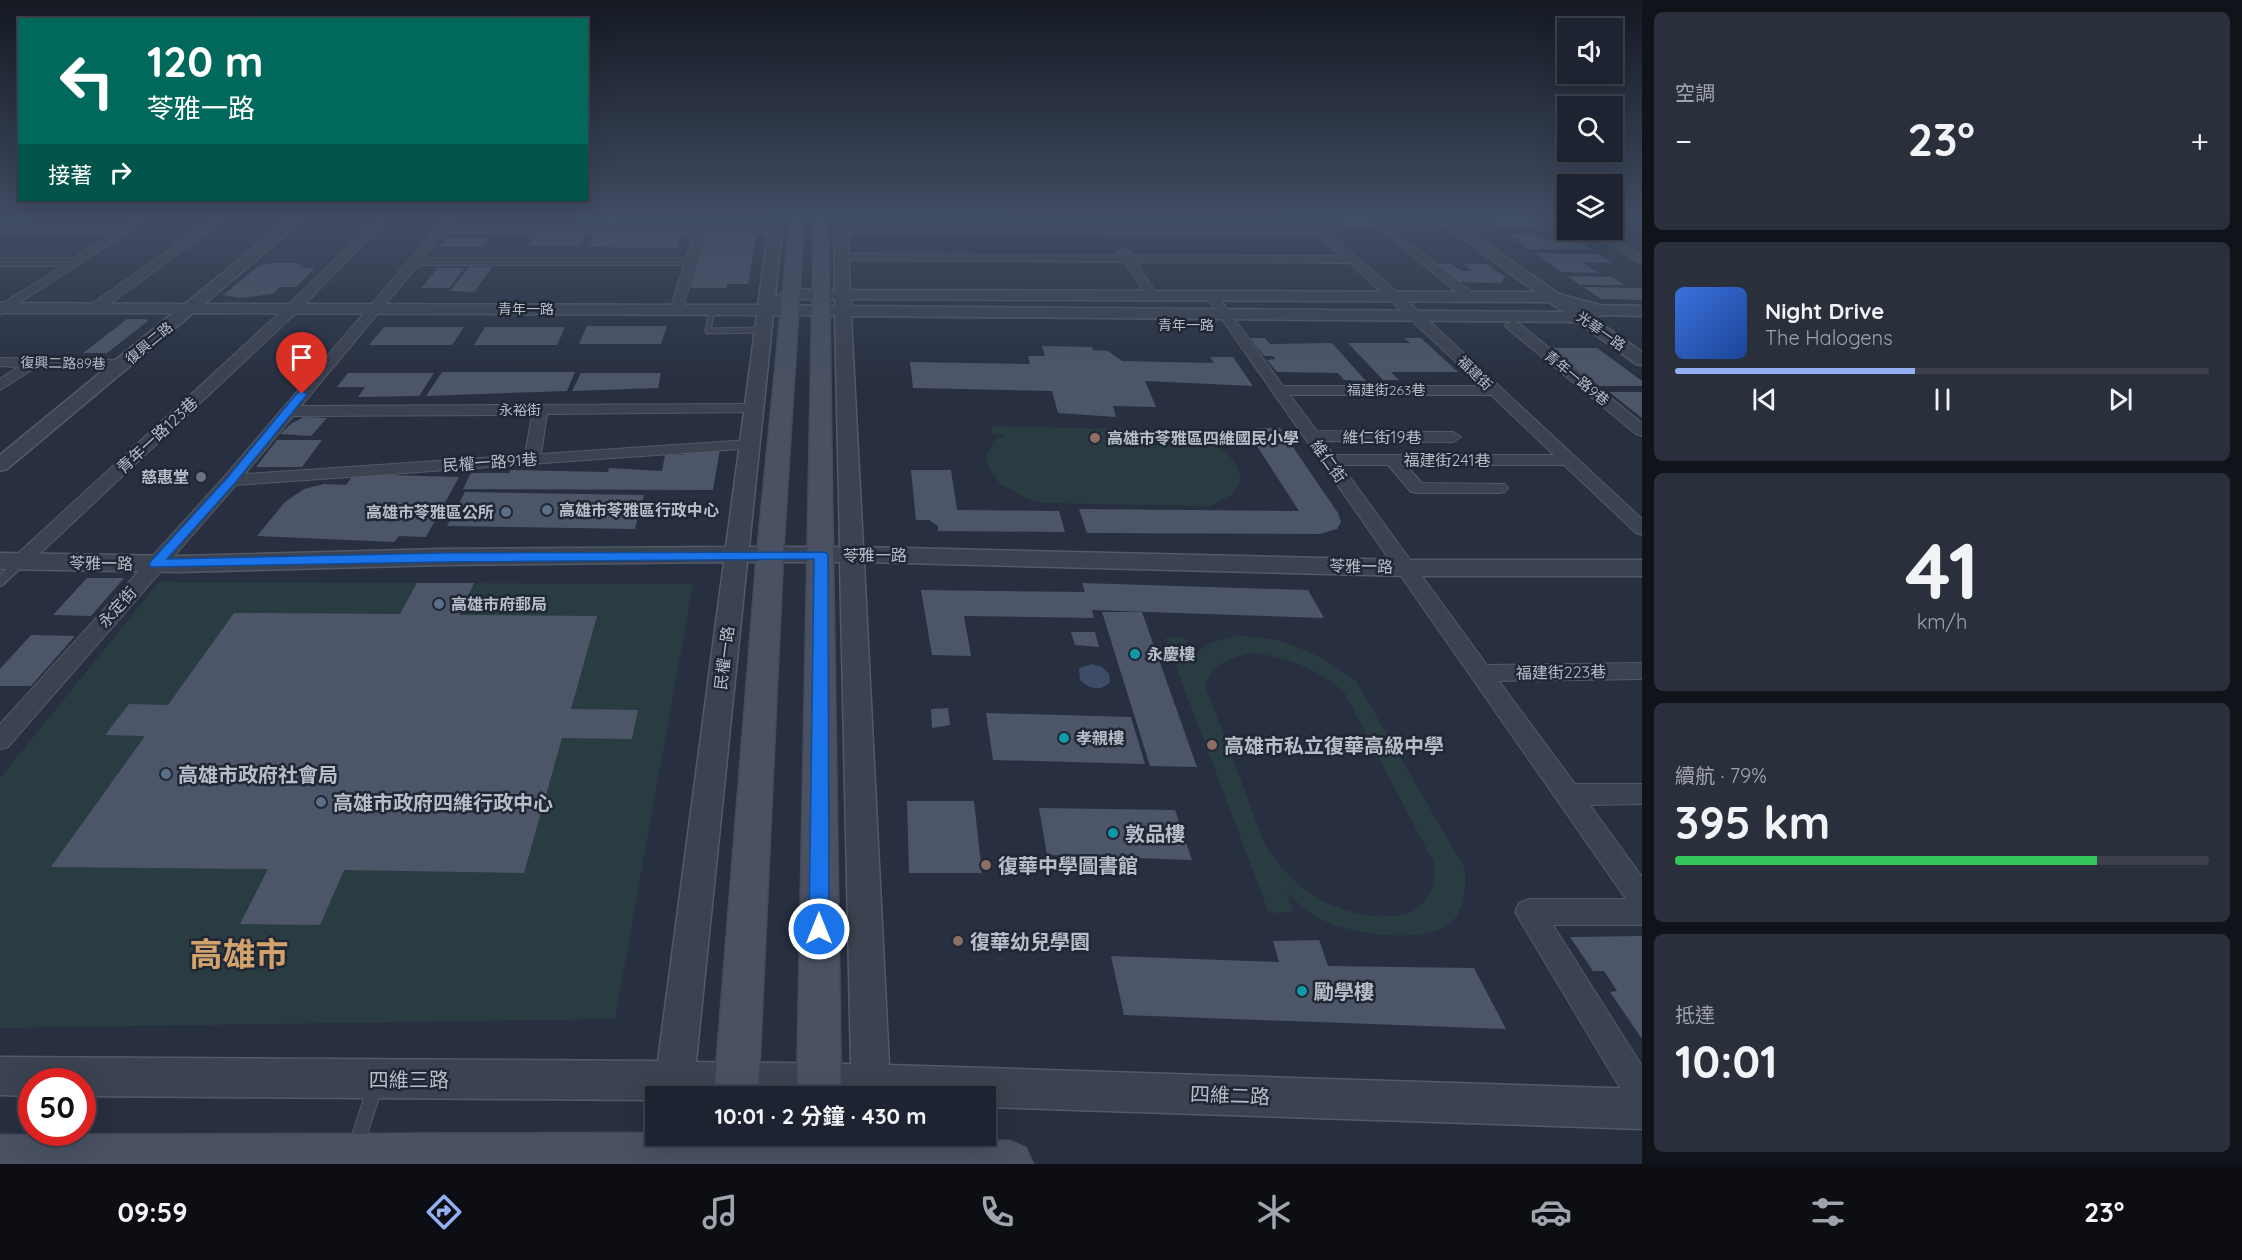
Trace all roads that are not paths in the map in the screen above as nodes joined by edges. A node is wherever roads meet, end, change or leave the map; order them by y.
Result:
1 (58, 273) edge
2 (144, 273) edge
3 (232, 273) edge
4 (329, 273) edge
5 (404, 273) edge
6 (687, 273) edge
7 (769, 273) edge
8 (792, 273) edge
9 (833, 273) edge
10 (838, 273) edge
11 (1137, 273) edge
12 (1367, 273) edge
13 (1440, 273) edge
14 (1519, 273) edge
15 (1533, 273) edge
16 (1151, 295) junction
17 (1393, 296) junction
18 (1468, 296) junction
19 (1552, 297) junction
20 (95, 308) junction
21 (191, 308) junction
22 (789, 308) junction
23 (832, 308) junction
24 (2, 309) edge
25 (293, 309) junction
26 (375, 309) junction
27 (676, 309) junction
28 (712, 310) junction
29 (765, 310) junction
30 (1050, 310) junction
31 (1222, 310) junction
32 (1642, 311) edge
33 (1416, 316) junction
34 (1586, 316) junction
35 (1512, 325) junction
36 (763, 330) junction
37 (1634, 334) dead end
38 (1642, 360) edge
39 (0, 362) edge
40 (33, 363) junction
41 (125, 364) junction
42 (0, 386) edge
43 (1278, 390) junction
44 (1494, 391) junction
45 (753, 409) junction
46 (540, 410) junction
47 (287, 411) junction
48 (1642, 431) edge
49 (1311, 436) junction
50 (1453, 437) dead end
51 (749, 445) junction
52 (1566, 459) junction
53 (532, 460) junction
54 (1328, 460) junction
55 (1393, 460) junction
56 (0, 465) edge
57 (231, 480) junction
58 (1498, 488) dead end
59 (1642, 529) edge
60 (753, 554) junction
61 (821, 555) junction
62 (853, 555) junction
63 (10, 561) edge
64 (156, 564) junction
65 (1406, 568) junction
66 (1642, 568) edge
67 (0, 581) edge
68 (1642, 671) edge
69 (1480, 673) junction
70 (0, 740) edge
71 (1642, 794) edge
72 (1567, 795) junction
73 (1642, 899) edge
74 (1642, 912) edge
75 (377, 1079) junction
76 (5, 1081) edge
77 (673, 1086) edge
78 (737, 1086) edge
79 (819, 1086) edge
80 (870, 1086) edge
81 (645, 1087) edge
82 (996, 1093) edge
83 (1642, 1095) edge
84 (1642, 1109) edge
85 (666, 1152) edge
86 (733, 1153) edge
87 (820, 1153) edge
88 (873, 1153) edge
89 (0, 1158) edge
90 (351, 1161) edge
91 (1010, 1164) edge

1 - 24 street
2 - 20 street
3 - 21 street, 復興二路
4 - 25 street, 青年一路123巷
5 - 26 street, 永定街
6 - 27 street
7 - 29 street, 民權一路
8 - 22 main road, 民權一路
9 - 23 main road
10 - 23 street
11 - 16 street
12 - 17 street, 福建街
13 - 18 street
14 - 19 street, 光華一路
15 - 34 street, 光華一路
16 - 30 street, 青年一路
16 - 31 street, 青年一路
17 - 18 street, 青年一路
17 - 31 street, 青年一路
17 - 33 street, 福建街
18 - 19 street, 青年一路
19 - 34 street, 青年一路
19 - 34 street, 光華一路
20 - 21 street, 青年一路
20 - 24 street, 青年一路
21 - 25 street, 青年一路
21 - 41 street, 復興二路
22 - 23 street, 青年一路
22 - 23 street, 青年一路
22 - 29 street, 青年一路
22 - 29 street
22 - 60 main road, 民權一路
23 - 30 street, 青年一路
23 - 30 street, 青年一路
23 - 61 main road
23 - 62 street
25 - 26 street, 青年一路
25 - 63 street, 青年一路123巷
26 - 27 street, 青年一路
26 - 47 street, 永定街
27 - 28 street, 青年一路
28 - 29 street, 青年一路
28 - 36 lane
29 - 36 street, 民權一路
30 - 31 street, 青年一路
31 - 33 street, 青年一路
31 - 33 street, 青年一路
31 - 43 street, 維仁街
32 - 34 street, 青年一路
33 - 34 street, 青年一路
33 - 35 street, 青年一路
33 - 44 street, 福建街
34 - 35 street, 青年一路
34 - 37 street, 光華一路
34 - 38 street, 光華一路
35 - 48 street, 青年一路9巷
36 - 45 street, 民權一路
39 - 40 street, 復興二路89巷
40 - 41 street, 復興二路89巷
40 - 42 street
41 - 56 street, 復興二路
43 - 44 street, 福建街263巷
43 - 49 street, 維仁街
44 - 52 street, 福建街
45 - 46 street, 永裕街
45 - 51 street, 民權一路
46 - 47 street, 永裕街
46 - 53 street
47 - 57 street, 永定街
49 - 50 street, 維仁街19巷
49 - 54 street, 維仁街
51 - 53 street, 民權一路91巷
51 - 60 street, 民權一路
52 - 55 street, 福建街241巷
52 - 59 street, 福建街
53 - 57 street, 民權一路91巷
54 - 55 street, 福建街241巷
54 - 65 street, 維仁街
55 - 58 street
57 - 64 street, 永定街
60 - 61 street, 苓雅一路
60 - 64 street, 苓雅一路
60 - 77 street, 民權一路
60 - 78 main road, 民權一路
61 - 62 street, 苓雅一路
61 - 79 main road
62 - 65 street, 苓雅一路
62 - 80 street
63 - 64 street, 苓雅一路
63 - 67 lane
64 - 70 street, 永定街
65 - 66 street, 苓雅一路
65 - 69 street, 維仁街
68 - 69 street, 福建街223巷
69 - 72 street, 維仁街
71 - 72 street
72 - 73 street, 維仁街
74 - 83 street
75 - 76 street, 四維三路
75 - 81 street, 四維三路
75 - 90 lane
82 - 84 street, 四維二路
85 - 86 main road
85 - 90 main road
86 - 87 main road
87 - 88 main road
88 - 91 main road
89 - 90 main road

